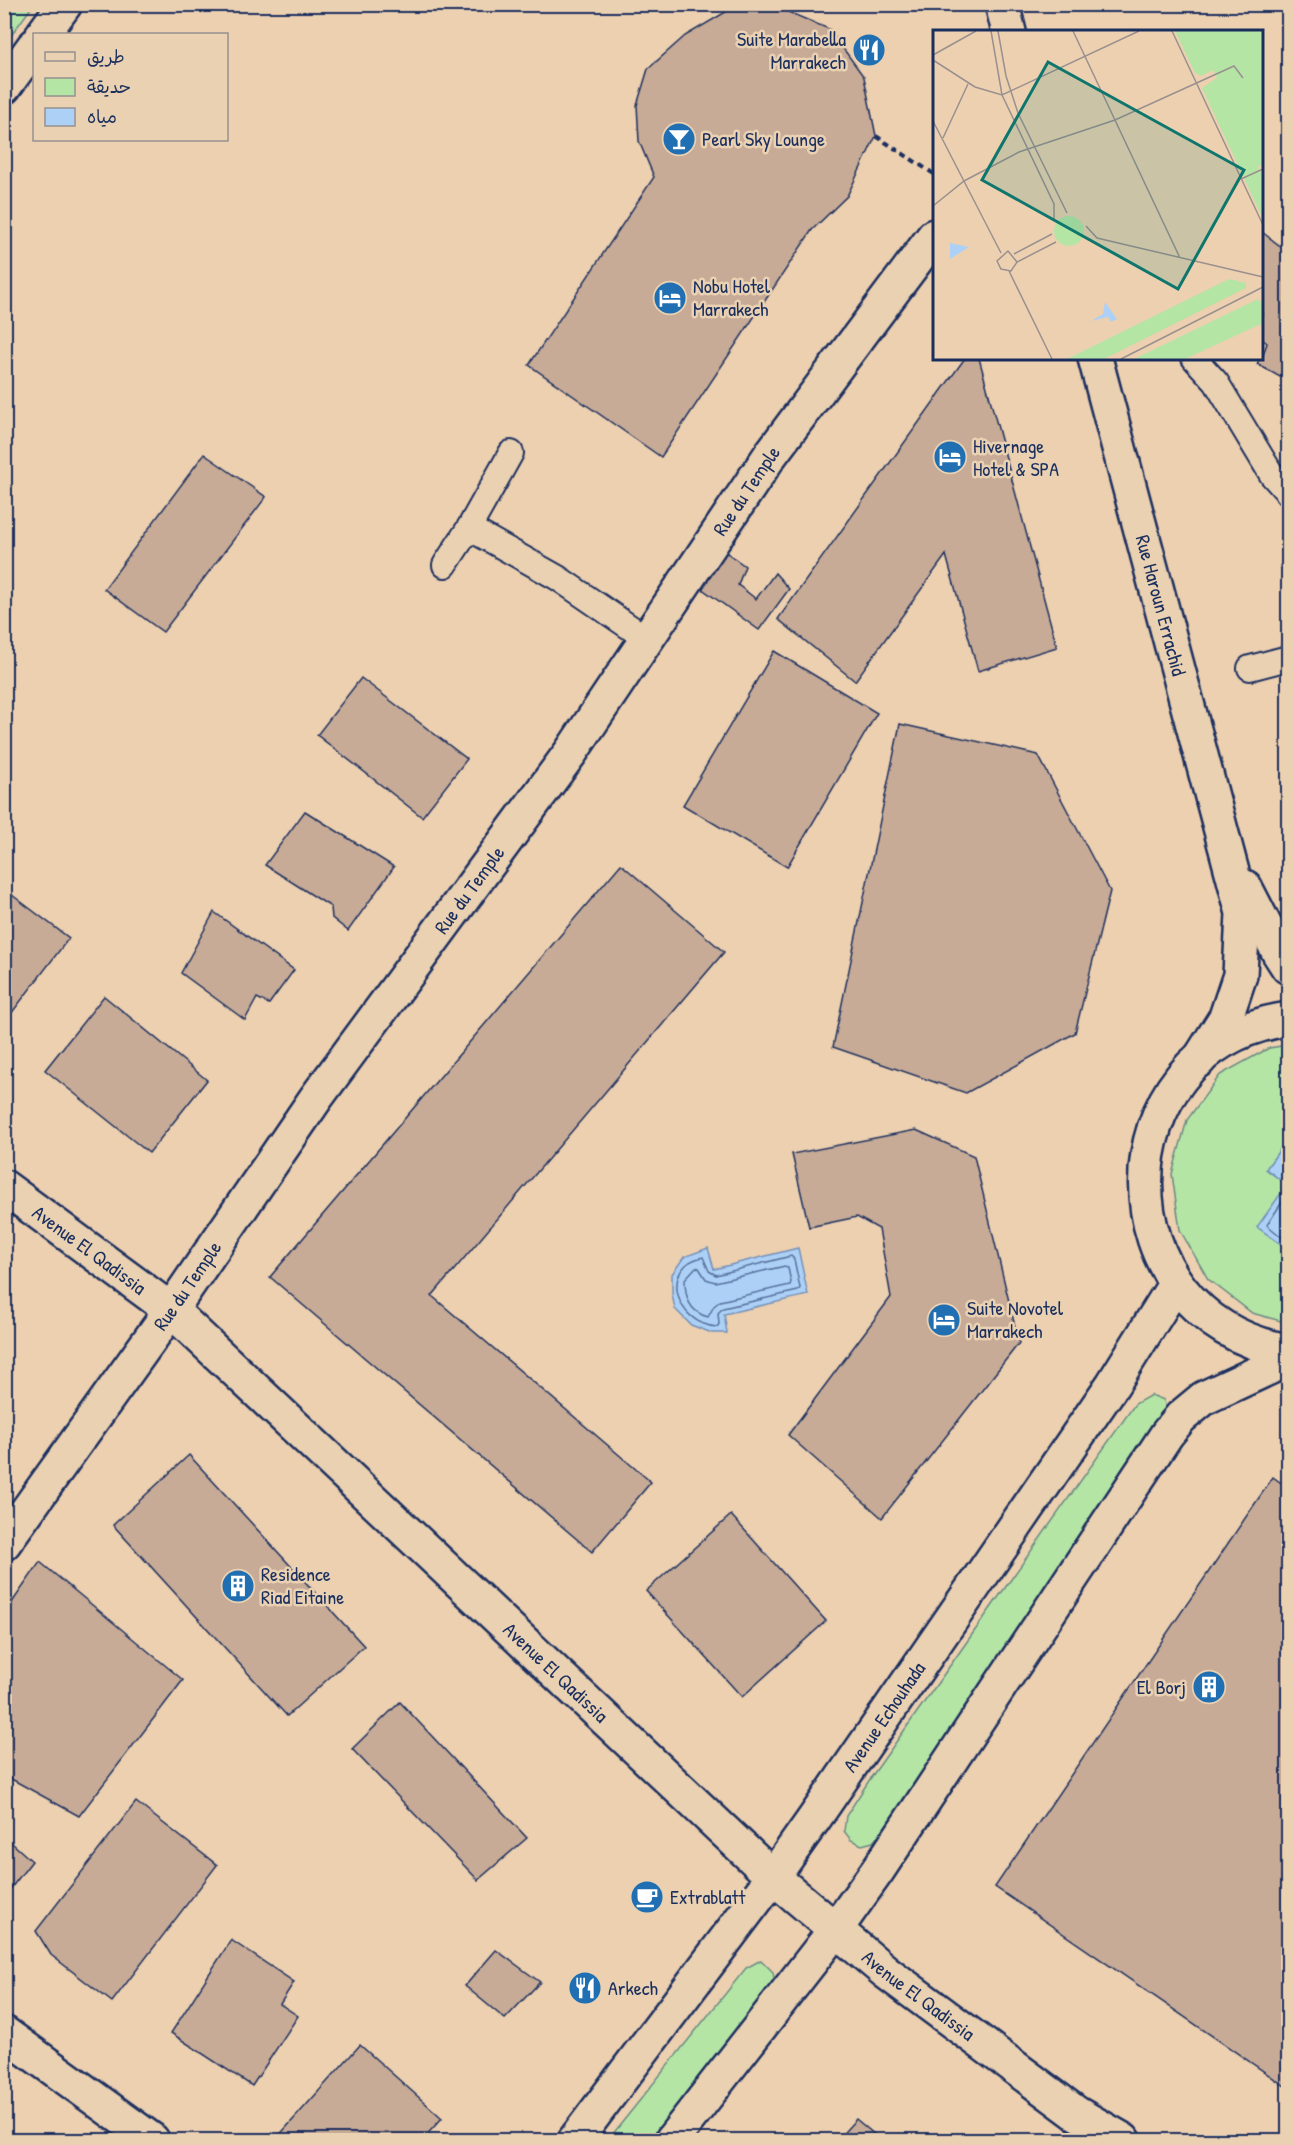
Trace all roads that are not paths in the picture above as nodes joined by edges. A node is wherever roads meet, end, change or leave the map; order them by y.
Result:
1 (65, 4) edge
2 (1002, 4) edge
3 (1008, 30) edge
4 (44, 33) edge
5 (33, 47) edge
6 (4, 87) edge
7 (933, 237) edge
8 (1096, 360) edge
9 (1196, 360) edge
10 (511, 453) dead end
11 (1288, 493) edge
12 (469, 528) junction
13 (445, 565) dead end
14 (647, 639) junction
15 (1288, 658) edge
16 (1250, 668) dead end
17 (1228, 854) junction
18 (1288, 967) edge
19 (1288, 1019) edge
20 (1199, 1060) junction
21 (4, 1187) edge
22 (1176, 1283) junction
23 (171, 1310) junction
24 (1288, 1351) edge
25 (1288, 1359) edge
26 (4, 1543) edge
27 (773, 1877) junction
28 (836, 1929) junction
29 (4, 2033) edge
30 (152, 2140) edge
31 (574, 2140) edge
32 (672, 2140) edge
33 (1123, 2140) edge

1 - 4 street
2 - 3 street
5 - 6 street
7 - 14 street, Rue du Temple
8 - 17 street, Rue Haroun Errachid
9 - 11 lane
10 - 12 lane
12 - 13 lane
12 - 14 lane
14 - 23 street, Rue du Temple
15 - 16 lane
17 - 18 street, Rue Haroun Errachid
17 - 20 street, Rue Haroun Errachid
19 - 20 street
20 - 22 street
21 - 23 street, Avenue El Qadissia
22 - 24 street
22 - 27 street, Avenue Echouhada
23 - 26 street, Rue du Temple
23 - 27 street, Avenue El Qadissia
25 - 28 street
27 - 28 street, Avenue El Qadissia
27 - 31 street, Avenue Echouhada
28 - 32 street
28 - 33 street, Avenue El Qadissia
29 - 30 street

